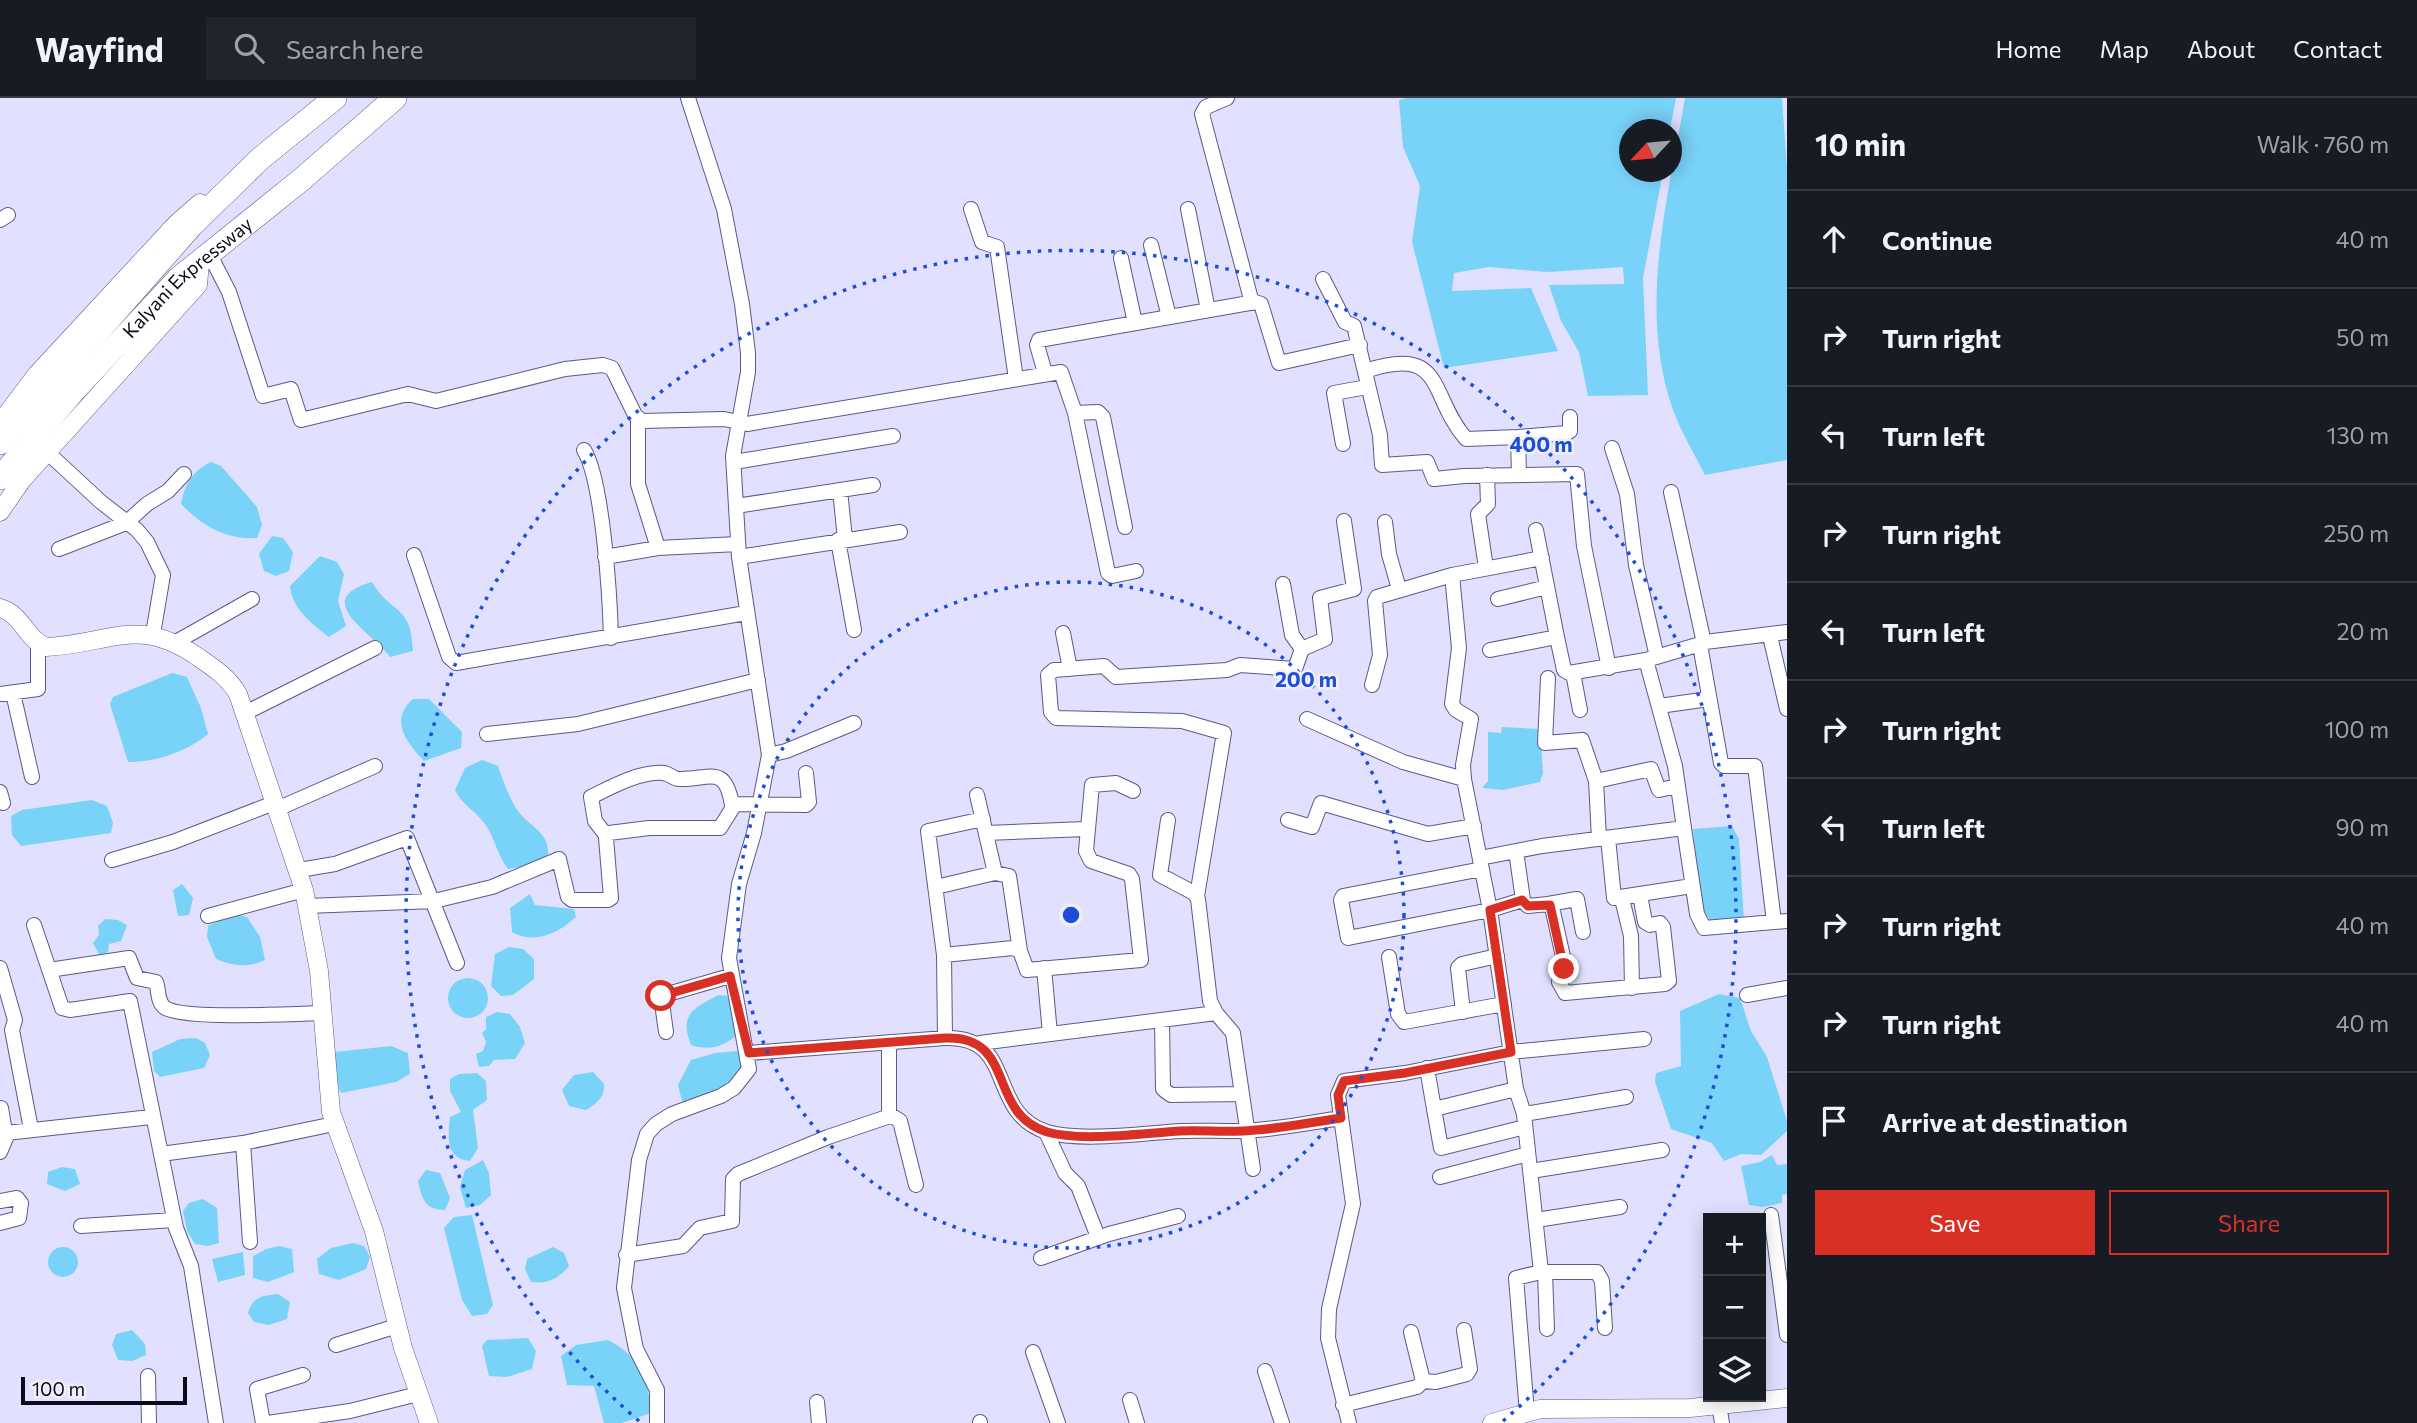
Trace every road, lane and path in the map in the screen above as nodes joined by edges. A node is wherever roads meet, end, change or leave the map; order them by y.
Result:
1 (318, 98) edge
2 (335, 98) edge
3 (395, 98) edge
4 (688, 98) edge
5 (1227, 98) edge
6 (971, 209) dead end
7 (1188, 209) dead end
8 (1151, 245) dead end
9 (1121, 258) dead end
10 (205, 259) junction
11 (1323, 279) dead end
12 (1252, 303) junction
13 (1208, 310) junction
14 (1169, 317) junction
15 (1135, 323) junction
16 (1360, 345) junction
17 (1365, 372) junction
18 (1045, 373) junction
19 (1016, 379) junction
20 (1367, 387) junction
21 (1075, 413) junction
22 (1570, 417) dead end
23 (638, 419) junction
24 (738, 422) junction
25 (0, 423) edge
26 (894, 436) dead end
27 (1518, 437) junction
28 (0, 443) edge
29 (1343, 444) dead end
30 (1612, 449) dead end
31 (584, 450) dead end
32 (47, 452) junction
33 (734, 462) junction
34 (184, 474) dead end
35 (1487, 475) junction
36 (1519, 475) junction
37 (0, 478) edge
38 (873, 485) dead end
39 (839, 490) junction
40 (1671, 492) dead end
41 (736, 506) junction
42 (0, 512) edge
43 (1344, 521) dead end
44 (1385, 522) dead end
45 (126, 523) junction
46 (1125, 527) dead end
47 (1535, 530) dead end
48 (900, 532) dead end
49 (841, 540) junction
50 (658, 548) junction
51 (60, 549) dead end
52 (738, 551) junction
53 (414, 555) dead end
54 (605, 557) junction
55 (1542, 558) junction
56 (1486, 568) junction
57 (1136, 571) dead end
58 (1452, 575) junction
59 (1283, 584) dead end
60 (1548, 587) junction
61 (1399, 590) junction
62 (252, 599) dead end
63 (1498, 599) dead end
64 (0, 608) edge
65 (746, 613) junction
66 (854, 630) dead end
67 (1787, 632) edge
68 (1063, 633) dead end
69 (153, 634) junction
70 (1770, 636) junction
71 (1557, 637) junction
72 (611, 638) junction
73 (176, 642) junction
74 (37, 643) junction
75 (1703, 644) junction
76 (375, 648) dead end
77 (1303, 649) junction
78 (1490, 650) dead end
79 (1652, 658) junction
80 (1609, 668) junction
81 (1070, 669) junction
82 (1573, 673) junction
83 (1548, 678) dead end
84 (758, 680) junction
85 (1372, 685) dead end
86 (6, 694) edge
87 (1709, 699) junction
88 (1660, 706) junction
89 (1787, 709) edge
90 (1580, 710) dead end
91 (245, 713) junction
92 (1307, 719) dead end
93 (853, 723) dead end
94 (488, 734) dead end
95 (769, 755) junction
96 (375, 766) dead end
97 (806, 773) dead end
98 (32, 777) dead end
99 (1464, 779) junction
100 (1596, 781) junction
101 (1678, 786) junction
102 (1133, 791) dead end
103 (977, 795) dead end
104 (732, 804) junction
105 (276, 806) junction
106 (760, 806) junction
107 (1168, 820) dead end
108 (1288, 820) dead end
109 (984, 826) junction
110 (1474, 827) junction
111 (1684, 828) junction
112 (1086, 829) junction
113 (606, 835) junction
114 (1603, 839) junction
115 (1517, 851) junction
116 (112, 860) dead end
117 (1481, 864) junction
118 (299, 870) junction
119 (995, 873) junction
120 (1692, 886) junction
121 (936, 887) junction
122 (1640, 895) junction
123 (1197, 896) junction
124 (306, 898) junction
125 (1622, 899) junction
126 (1523, 900) junction
127 (434, 901) junction
128 (1548, 904) junction
129 (1490, 910) junction
130 (208, 916) dead end
131 (1780, 922) edge
132 (34, 925) dead end
133 (1583, 932) dead end
134 (1020, 951) junction
135 (944, 955) junction
136 (1497, 956) junction
137 (1389, 957) dead end
138 (457, 963) dead end
139 (0, 968) edge
140 (1044, 968) junction
141 (48, 970) junction
142 (730, 976) junction
143 (1632, 988) junction
144 (1787, 988) edge
145 (1747, 995) dead end
146 (1504, 1004) junction
147 (1463, 1012) junction
148 (322, 1013) junction
149 (1216, 1013) junction
150 (1162, 1020) junction
151 (6, 1028) edge
152 (666, 1032) dead end
153 (1050, 1034) junction
154 (945, 1038) junction
155 (1644, 1039) dead end
156 (889, 1042) junction
157 (980, 1043) junction
158 (1511, 1052) junction
159 (749, 1053) junction
160 (1427, 1068) junction
161 (1516, 1089) junction
162 (1241, 1094) junction
163 (1626, 1097) dead end
164 (1, 1108) edge
165 (1434, 1109) junction
166 (890, 1116) junction
167 (151, 1117) junction
168 (1341, 1118) junction
169 (1525, 1121) junction
170 (334, 1124) junction
171 (31, 1129) junction
172 (1246, 1131) junction
173 (1046, 1132) junction
174 (6, 1133) junction
175 (243, 1143) junction
176 (1662, 1150) dead end
177 (0, 1152) edge
178 (161, 1154) junction
179 (1528, 1154) junction
180 (1253, 1169) dead end
181 (1531, 1171) junction
182 (1440, 1177) dead end
183 (916, 1185) dead end
184 (0, 1201) edge
185 (1620, 1207) dead end
186 (1178, 1216) dead end
187 (1771, 1216) dead end
188 (174, 1220) junction
189 (1536, 1220) junction
190 (0, 1223) edge
191 (80, 1226) dead end
192 (1098, 1237) junction
193 (250, 1242) dead end
194 (626, 1255) junction
195 (1041, 1258) dead end
196 (1543, 1272) junction
197 (397, 1326) junction
198 (1605, 1328) dead end
199 (1547, 1329) dead end
200 (1464, 1330) dead end
201 (1411, 1332) dead end
202 (1787, 1335) edge
203 (336, 1345) dead end
204 (1033, 1352) dead end
205 (1265, 1371) dead end
206 (303, 1375) dead end
207 (148, 1376) dead end
208 (1423, 1381) junction
209 (418, 1394) junction
210 (1787, 1398) edge
211 (1130, 1400) dead end
212 (817, 1402) dead end
213 (1719, 1404) junction
214 (1343, 1405) junction
215 (1527, 1413) junction
216 (1567, 1415) edge
217 (1618, 1416) edge
218 (1650, 1416) edge
219 (351, 1417) edge
220 (149, 1423) edge
221 (216, 1423) edge
222 (263, 1423) edge
223 (268, 1423) edge
224 (429, 1423) edge
225 (657, 1423) edge
226 (819, 1423) edge
227 (1058, 1423) edge
228 (1137, 1423) edge
229 (1282, 1423) edge
230 (1349, 1423) edge
231 (1492, 1423) edge
232 (1722, 1423) edge

1 - 25 street
2 - 28 highway, Kalyani Expressway
3 - 10 highway, Kalyani Expressway
4 - 24 street
5 - 12 street
6 - 19 street
7 - 13 street
8 - 14 street
9 - 15 street
10 - 23 street
10 - 32 street
10 - 37 highway, Kalyani Expressway
11 - 16 street
12 - 13 street
12 - 16 street
13 - 14 street
14 - 15 street
15 - 18 street
16 - 17 street
17 - 20 street
17 - 27 street
18 - 19 street
18 - 21 street
19 - 24 street
20 - 29 street
20 - 35 street
21 - 46 street
21 - 57 street
22 - 27 street
23 - 24 street
23 - 50 street
24 - 33 street
26 - 33 street
27 - 36 street
30 - 79 street
31 - 54 street
32 - 42 street
32 - 45 street
33 - 41 street
34 - 45 street
35 - 36 street
35 - 56 street
36 - 80 street
38 - 39 street
39 - 41 street
39 - 49 street
40 - 75 street
41 - 52 street
43 - 77 street
44 - 61 street
45 - 51 street
45 - 69 street
47 - 55 street
48 - 49 street
49 - 52 street
49 - 66 street
50 - 52 street
50 - 54 street
52 - 65 street
53 - 72 street
54 - 72 street
55 - 56 street
55 - 60 street
56 - 58 street
58 - 61 street
58 - 99 street
59 - 77 street
60 - 63 street
60 - 71 street
61 - 85 street
62 - 73 street
64 - 74 street
65 - 72 street
65 - 84 street
67 - 70 street
68 - 81 street
69 - 73 street
69 - 74 street
70 - 75 street
70 - 89 street
71 - 78 street
71 - 82 street
73 - 91 street
74 - 86 street
75 - 79 street
75 - 87 street
76 - 91 street
77 - 81 street
79 - 80 street
79 - 88 street
80 - 82 street
81 - 123 street
82 - 90 street
83 - 100 street
84 - 94 street
84 - 95 street
86 - 98 street
87 - 88 street
87 - 131 street
88 - 101 street
91 - 105 street
92 - 99 street
93 - 95 street
95 - 106 street
96 - 105 street
97 - 106 street
99 - 110 street
100 - 101 street
100 - 114 street
101 - 111 street
102 - 112 street
103 - 109 street
104 - 106 street
104 - 113 street
104 - 113 street
105 - 116 street
105 - 118 street
106 - 142 street
107 - 123 street
108 - 110 street
109 - 112 street
109 - 119 street
109 - 121 street
110 - 117 street
111 - 114 street
111 - 120 street
112 - 140 street
113 - 127 street
114 - 115 street
114 - 125 street
115 - 117 street
115 - 126 street
117 - 129 street
117 - 129 street
118 - 124 street
118 - 127 street
119 - 121 street
119 - 134 street
120 - 122 street
120 - 131 street
121 - 135 street
122 - 125 street
122 - 143 street
123 - 149 street
124 - 127 street
124 - 130 street
124 - 148 street
125 - 143 street
126 - 128 street
126 - 129 street
127 - 138 street
128 - 133 street
128 - 143 street
129 - 136 street
132 - 141 street
134 - 135 street
134 - 140 street
135 - 154 street
136 - 146 street
136 - 147 street
137 - 147 street
139 - 151 street
140 - 153 street
141 - 148 street
141 - 167 street
142 - 152 street
142 - 159 street
144 - 145 street
146 - 147 street
146 - 158 street
148 - 170 street
149 - 150 street
149 - 162 street
150 - 153 street
150 - 162 street
151 - 171 street
153 - 157 street
154 - 156 street
154 - 157 street
155 - 158 street
156 - 159 street
156 - 166 street
157 - 173 street
158 - 160 street
158 - 161 street
159 - 194 street
160 - 165 street
160 - 168 street
161 - 165 street
161 - 169 street
162 - 172 street
163 - 169 street
164 - 174 street
165 - 169 street
166 - 183 street
166 - 194 street
167 - 171 street
167 - 178 street
168 - 172 street
168 - 214 street
169 - 179 street
170 - 175 street
170 - 197 street
171 - 174 street
172 - 173 street
172 - 180 street
173 - 192 street
174 - 177 street
175 - 178 street
175 - 193 street
176 - 181 street
178 - 188 street
179 - 181 street
179 - 182 street
181 - 189 street
184 - 190 street
185 - 189 street
186 - 192 street
187 - 202 street
188 - 191 street
188 - 221 street
189 - 196 street
192 - 195 street
194 - 225 street
196 - 198 street
196 - 199 street
196 - 215 street
197 - 203 street
197 - 209 street
200 - 208 street
201 - 208 street
204 - 227 street
205 - 229 street
206 - 222 street
207 - 220 street
208 - 214 street
209 - 219 street
209 - 224 street
210 - 213 street
211 - 228 street
212 - 226 street
213 - 218 street
213 - 232 street
214 - 230 street
215 - 216 street
215 - 231 street
216 - 217 street
217 - 218 street
219 - 223 street

